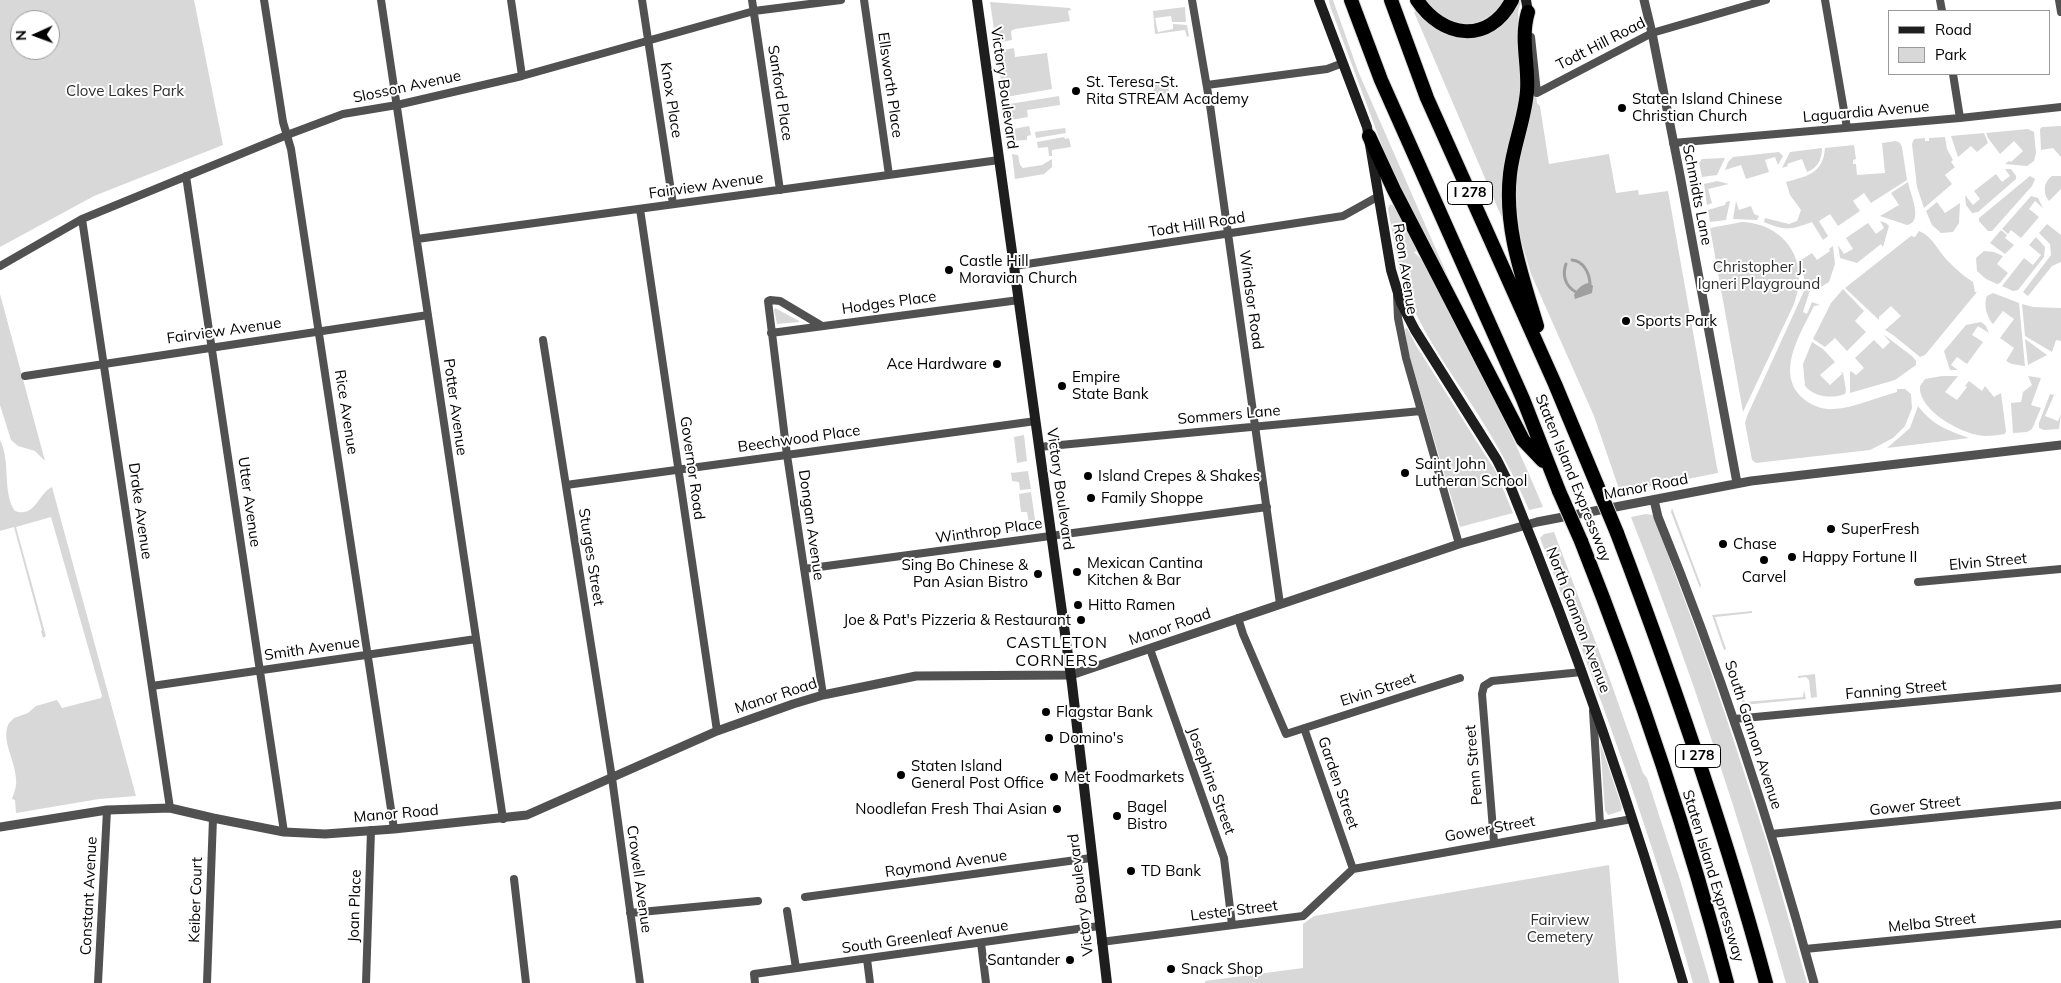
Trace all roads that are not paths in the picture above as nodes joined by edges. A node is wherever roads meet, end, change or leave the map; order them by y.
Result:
1 (264, 0) edge
2 (381, 0) edge
3 (511, 0) edge
4 (642, 0) edge
5 (752, 0) edge
6 (841, 0) edge
7 (864, 0) edge
8 (977, 0) edge
9 (1192, 0) edge
10 (1319, 0) edge
11 (1351, 0) edge
12 (1391, 0) edge
13 (1417, 0) edge
14 (1512, 0) edge
15 (1644, 0) edge
16 (1766, 0) edge
17 (1825, 0) edge
18 (2059, 0) edge
19 (1527, 6) edge
20 (754, 11) junction
21 (2061, 12) edge
22 (1652, 32) junction
23 (648, 40) junction
24 (1343, 63) junction
25 (1953, 75) edge
26 (522, 76) junction
27 (1207, 85) junction
28 (397, 105) junction
29 (2061, 107) edge
30 (1960, 118) junction
31 (1847, 128) junction
32 (287, 135) junction
33 (1369, 136) junction
34 (1673, 143) junction
35 (999, 160) junction
36 (889, 175) junction
37 (186, 176) junction
38 (780, 190) junction
39 (1379, 196) junction
40 (673, 204) junction
41 (640, 208) junction
42 (82, 219) junction
43 (1228, 234) junction
44 (417, 239) junction
45 (0, 266) edge
46 (1014, 266) junction
47 (1396, 289) junction
48 (770, 300) joint
49 (1019, 300) junction
50 (428, 315) junction
51 (822, 326) junction
52 (320, 331) junction
53 (771, 333) junction
54 (543, 340) dead end
55 (212, 347) junction
56 (105, 363) junction
57 (25, 376) dead end
58 (1555, 384) junction
59 (1421, 411) junction
60 (1036, 421) junction
61 (1255, 426) junction
62 (2061, 445) edge
63 (1039, 447) junction
64 (787, 455) junction
65 (1549, 466) junction
66 (678, 469) junction
67 (1737, 484) junction
68 (566, 485) junction
69 (1654, 500) junction
70 (1267, 507) junction
71 (1526, 525) junction
72 (1052, 536) junction
73 (1459, 544) junction
74 (804, 569) junction
75 (2061, 569) edge
76 (1918, 582) dead end
77 (1280, 604) junction
78 (1238, 618) junction
79 (476, 639) junction
80 (1150, 649) junction
81 (369, 655) junction
82 (260, 670) junction
83 (1582, 672) junction
84 (1071, 675) junction
85 (1460, 678) dead end
86 (152, 686) junction
87 (2061, 688) edge
88 (823, 695) junction
89 (1592, 699) junction
90 (1734, 719) junction
91 (1304, 728) junction
92 (717, 731) junction
93 (612, 778) junction
94 (2061, 805) edge
95 (170, 808) junction
96 (107, 810) junction
97 (213, 818) junction
98 (503, 818) junction
99 (1632, 819) junction
100 (1600, 824) junction
101 (0, 827) edge
102 (394, 829) junction
103 (371, 830) junction
104 (284, 832) junction
105 (1771, 834) junction
106 (1494, 842) junction
107 (1091, 858) junction
108 (1353, 869) junction
109 (514, 879) dead end
110 (805, 897) dead end
111 (758, 901) dead end
112 (787, 911) dead end
113 (630, 914) junction
114 (2061, 924) edge
115 (1232, 925) junction
116 (1099, 926) junction
117 (1101, 942) junction
118 (981, 943) junction
119 (1805, 949) junction
120 (867, 959) junction
121 (796, 968) junction
122 (754, 979) edge
123 (98, 983) edge
124 (207, 983) edge
125 (366, 983) edge
126 (526, 983) edge
127 (638, 983) edge
128 (870, 983) edge
129 (986, 983) edge
130 (1107, 983) edge
131 (1683, 983) edge
132 (1727, 983) edge
133 (1766, 983) edge
134 (1814, 983) edge

1 - 32 street, Rice Avenue
2 - 28 street, Potter Avenue
3 - 26 street
4 - 23 street, Knox Place
5 - 20 street, Sanford Place
6 - 20 street, Slosson Avenue
7 - 36 street, Ellsworth Place
8 - 35 main road, Victory Boulevard
9 - 27 street, Windsor Road
10 - 24 main road, Reon Avenue
11 - 65 highway, Staten Island Expressway / I 278
12 - 58 highway, Staten Island Expressway / I 278
13 - 14 highway
15 - 22 street, Schmidts Lane
16 - 22 street, Todt Hill Road
17 - 31 street
18 - 21 street
19 - 22 street, Todt Hill Road
19 - 58 highway
20 - 23 street, Slosson Avenue
20 - 38 street, Sanford Place
22 - 34 street, Schmidts Lane
23 - 26 street, Slosson Avenue
23 - 40 street, Knox Place
24 - 27 street
24 - 33 main road, Reon Avenue
25 - 30 street
26 - 28 street, Slosson Avenue
27 - 43 street, Windsor Road
28 - 32 street, Slosson Avenue
28 - 44 street, Potter Avenue
29 - 30 street, Laguardia Avenue
30 - 31 street, Laguardia Avenue
31 - 34 street, Laguardia Avenue
32 - 37 street, Slosson Avenue
32 - 52 street, Rice Avenue
33 - 39 main road, Reon Avenue
33 - 65 highway
34 - 67 street, Schmidts Lane
35 - 36 street, Fairview Avenue
35 - 46 main road, Victory Boulevard
36 - 38 street, Fairview Avenue
37 - 42 street, Slosson Avenue
37 - 55 street, Utter Avenue
38 - 40 street, Fairview Avenue
39 - 43 street, Todt Hill Road
39 - 47 main road, Reon Avenue
40 - 41 street, Fairview Avenue
41 - 44 street, Fairview Avenue
41 - 66 street, Governor Road
42 - 45 street, Slosson Avenue
42 - 56 street, Drake Avenue
43 - 46 street, Todt Hill Road
43 - 61 street, Windsor Road
44 - 50 street, Potter Avenue
46 - 49 main road, Victory Boulevard
47 - 59 street, Reon Avenue
47 - 71 main road, North Gannon Avenue
48 - 51 street, Hodges Place
48 - 53 street, Dongan Avenue
49 - 51 street, Hodges Place
49 - 60 main road, Victory Boulevard
50 - 52 street, Fairview Avenue
50 - 79 street, Potter Avenue
51 - 53 street, Hodges Place
52 - 55 street, Fairview Avenue
52 - 81 street, Rice Avenue
53 - 64 street, Dongan Avenue
54 - 68 street, Sturges Street
55 - 56 street, Fairview Avenue
55 - 82 street, Utter Avenue
56 - 57 street, Fairview Avenue
56 - 86 street, Drake Avenue
58 - 133 highway, Staten Island Expressway / I 278, bridge
59 - 61 street, Sommers Lane
59 - 73 street, Reon Avenue
60 - 63 main road, Victory Boulevard
60 - 64 street, Beechwood Place
61 - 63 street, Sommers Lane
61 - 70 street, Windsor Road
62 - 67 street, Manor Road
63 - 72 main road, Victory Boulevard
64 - 66 street, Beechwood Place
64 - 74 street, Dongan Avenue
65 - 132 highway, Staten Island Expressway / I 278, bridge
66 - 68 street, Beechwood Place
66 - 92 street, Governor Road
67 - 69 street, Manor Road
68 - 93 street, Sturges Street
69 - 71 street, Manor Road
69 - 90 street, South Gannon Avenue
70 - 72 street, Winthrop Place
70 - 77 street, Windsor Road
71 - 73 street, Manor Road
71 - 83 main road, North Gannon Avenue
72 - 74 street, Winthrop Place
72 - 84 main road, Victory Boulevard
73 - 77 street, Manor Road
74 - 88 street, Dongan Avenue
75 - 76 street, Elvin Street
77 - 78 street, Manor Road
78 - 80 street, Manor Road
78 - 91 street, Garden Street
79 - 81 street, Smith Avenue
79 - 98 street, Potter Avenue
80 - 84 street, Manor Road
80 - 115 street, Josephine Street
81 - 82 street, Smith Avenue
81 - 102 street, Rice Avenue
82 - 86 street, Smith Avenue
82 - 104 street, Utter Avenue
83 - 89 main road, North Gannon Avenue
83 - 106 street, Penn Street
84 - 88 street, Manor Road
84 - 107 main road, Victory Boulevard
85 - 91 street, Elvin Street
86 - 95 street, Drake Avenue
87 - 90 street, Fanning Street
88 - 92 street, Manor Road
89 - 99 main road, North Gannon Avenue
89 - 100 street
90 - 105 street, South Gannon Avenue
91 - 108 street, Garden Street
92 - 93 street, Manor Road
93 - 98 street, Manor Road
93 - 113 street, Crowell Avenue
94 - 105 street, Gower Street
95 - 96 street, Manor Road
95 - 97 street, Manor Road
96 - 101 street, Manor Road
96 - 123 street, Constant Avenue
97 - 104 street, Manor Road
97 - 124 street, Keiber Court
98 - 102 street, Manor Road
99 - 100 street, Gower Street
99 - 131 main road, North Gannon Avenue
100 - 106 street, Gower Street
102 - 103 street, Manor Road
103 - 104 street, Manor Road
103 - 125 street, Joan Place
105 - 119 street, South Gannon Avenue
106 - 108 street, Gower Street
107 - 110 street, Raymond Avenue
107 - 116 main road, Victory Boulevard
108 - 115 street, Lester Street
109 - 126 street
111 - 113 street
112 - 121 street
113 - 127 street, Crowell Avenue
114 - 119 street, Melba Street
115 - 117 street, Lester Street
116 - 117 main road, Victory Boulevard
116 - 118 street, South Greenleaf Avenue
117 - 130 main road, Victory Boulevard
118 - 120 street, South Greenleaf Avenue
118 - 129 street
119 - 134 street, South Gannon Avenue
120 - 121 street, South Greenleaf Avenue
120 - 128 street
121 - 122 street, South Greenleaf Avenue

